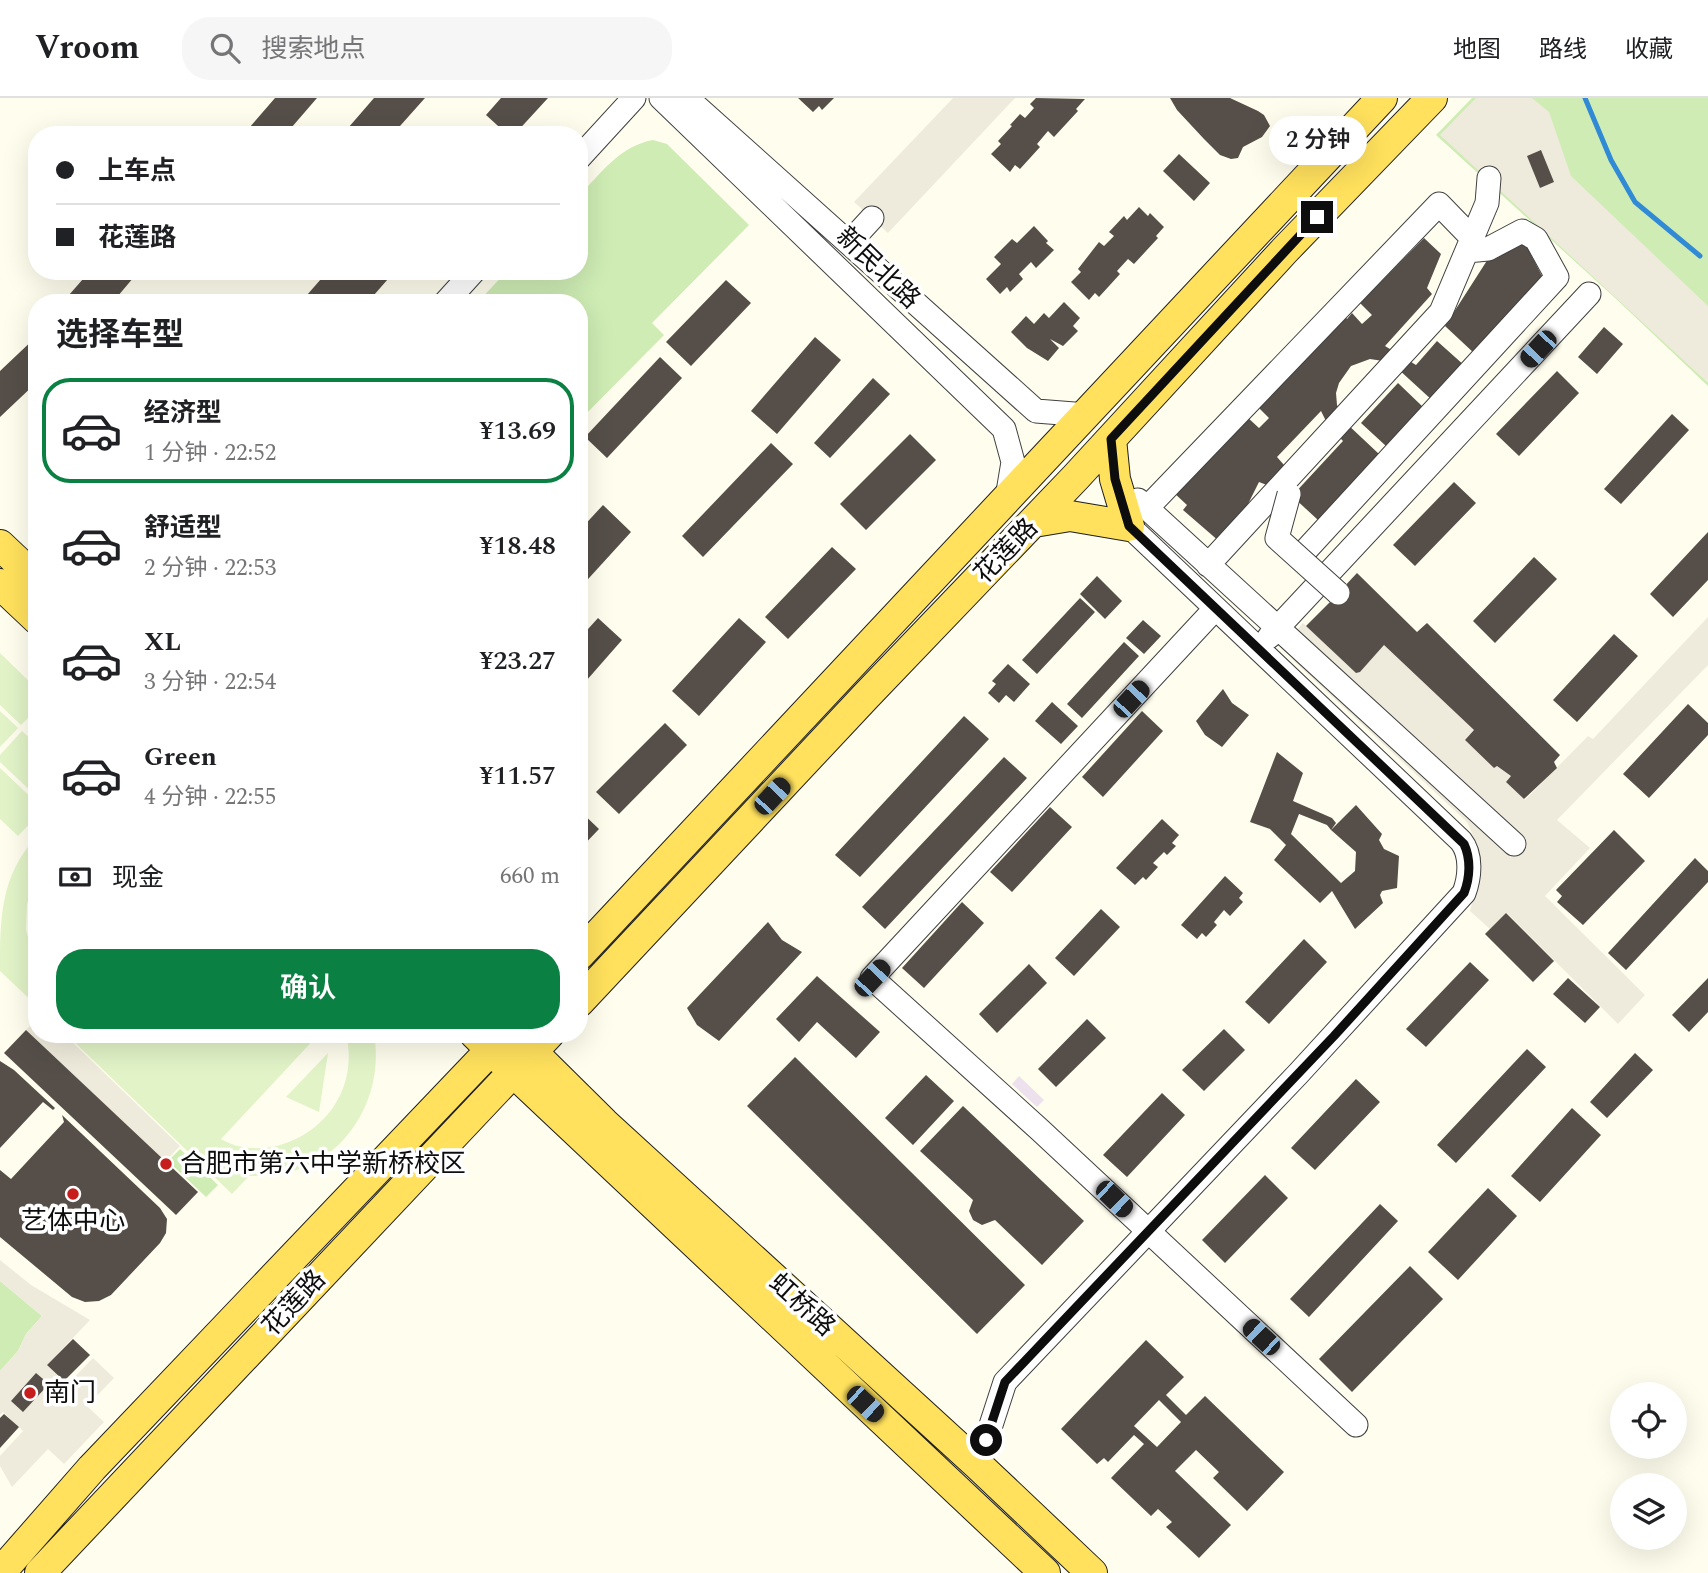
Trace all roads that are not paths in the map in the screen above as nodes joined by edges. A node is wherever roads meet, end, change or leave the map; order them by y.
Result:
1 (617, 98) edge
2 (634, 98) edge
3 (662, 98) edge
4 (687, 98) edge
5 (1382, 98) edge
6 (1432, 98) edge
7 (588, 129) edge
8 (588, 148) edge
9 (1489, 178) dead end
10 (872, 218) dead end
11 (849, 243) junction
12 (1469, 245) junction
13 (449, 280) edge
14 (466, 280) edge
15 (436, 294) edge
16 (453, 294) edge
17 (1589, 294) dead end
18 (1087, 415) junction
19 (1111, 439) junction
20 (1289, 494) dead end
21 (1007, 498) junction
22 (1138, 512) junction
23 (1034, 522) junction
24 (0, 545) edge
25 (1306, 550) dead end
26 (1208, 565) junction
27 (28, 571) edge
28 (0, 584) edge
29 (1338, 593) dead end
30 (28, 610) edge
31 (1214, 610) junction
32 (1278, 628) junction
33 (1257, 650) junction
34 (1514, 844) dead end
35 (588, 946) edge
36 (588, 962) edge
37 (604, 976) junction
38 (588, 993) edge
39 (511, 1044) edge
40 (414, 1131) junction
41 (595, 1132) junction
42 (436, 1152) junction
43 (1148, 1232) junction
44 (1356, 1425) dead end
45 (978, 1465) junction
46 (0, 1573) edge
47 (40, 1573) edge
48 (1045, 1573) edge
49 (1092, 1573) edge

1 - 7 street
2 - 8 street
3 - 21 street, 新民北路
4 - 11 street, 新民北路
5 - 18 main road, 花莲路
6 - 19 main road, 花莲路
9 - 12 street
10 - 11 street
11 - 18 street, 新民北路
12 - 22 street
12 - 25 street
12 - 26 street
13 - 15 street
14 - 16 street
17 - 32 street
18 - 21 main road, 花莲路
19 - 22 main road
19 - 23 main road, 花莲路
20 - 29 street, bridge
21 - 35 main road, 花莲路
22 - 23 main road
22 - 26 street
22 - 31 street
23 - 37 main road, 花莲路
24 - 27 main road
26 - 32 street
28 - 30 main road
31 - 33 street
31 - 43 street
32 - 33 street
32 - 34 street
33 - 43 street
36 - 37 main road
37 - 38 main road, 花莲路
39 - 40 main road, 花莲路
39 - 41 main road, 虹桥路
39 - 42 main road, 花莲路
40 - 42 main road
40 - 46 main road, 花莲路
41 - 45 main road, 虹桥路
41 - 48 main road, 虹桥路
42 - 47 main road, 花莲路
43 - 44 street
43 - 45 street
45 - 49 main road, 虹桥路

